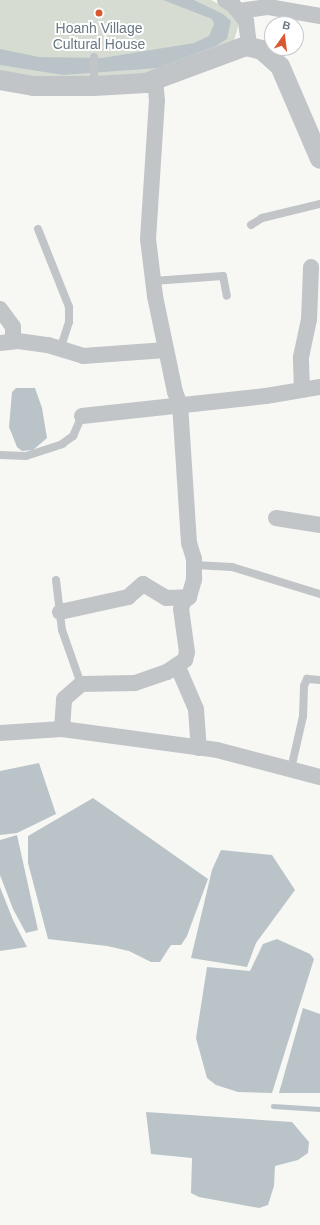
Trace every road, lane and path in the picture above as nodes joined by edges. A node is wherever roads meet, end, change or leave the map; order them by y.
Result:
1 (225, 0) edge
2 (298, 5) edge
3 (240, 11) junction
4 (320, 16) edge
5 (249, 47) junction
6 (94, 57) dead end
7 (0, 80) edge
8 (155, 80) junction
9 (94, 82) junction
10 (320, 159) edge
11 (320, 204) edge
12 (251, 225) dead end
13 (38, 229) dead end
14 (311, 267) dead end
15 (153, 281) junction
16 (227, 296) dead end
17 (0, 309) edge
18 (7, 342) edge
19 (60, 350) junction
20 (166, 350) junction
21 (320, 387) edge
22 (302, 390) junction
23 (180, 405) junction
24 (82, 416) joint
25 (0, 454) edge
26 (276, 518) dead end
27 (320, 524) edge
28 (194, 565) junction
29 (56, 580) dead end
30 (320, 594) edge
31 (189, 597) junction
32 (60, 612) junction
33 (177, 665) junction
34 (320, 680) edge
35 (81, 684) junction
36 (62, 729) junction
37 (0, 733) edge
38 (199, 748) junction
39 (291, 769) junction
40 (320, 777) edge

1 - 3 street
2 - 3 street
2 - 4 street
3 - 5 street
5 - 8 street
5 - 10 street
6 - 9 lane
7 - 9 street
8 - 9 street
8 - 15 street
11 - 12 lane
13 - 19 lane
14 - 22 street
15 - 16 lane
15 - 20 street
17 - 18 street
18 - 19 street
19 - 20 street
20 - 23 street
21 - 22 street
22 - 23 street
23 - 24 street
23 - 28 street
24 - 25 lane
26 - 27 street
28 - 30 lane
28 - 31 street
29 - 32 lane
31 - 32 street
31 - 33 street
32 - 35 lane
33 - 35 street
33 - 38 street
34 - 39 lane
35 - 36 street
36 - 37 street
36 - 38 street
38 - 39 street
39 - 40 street

